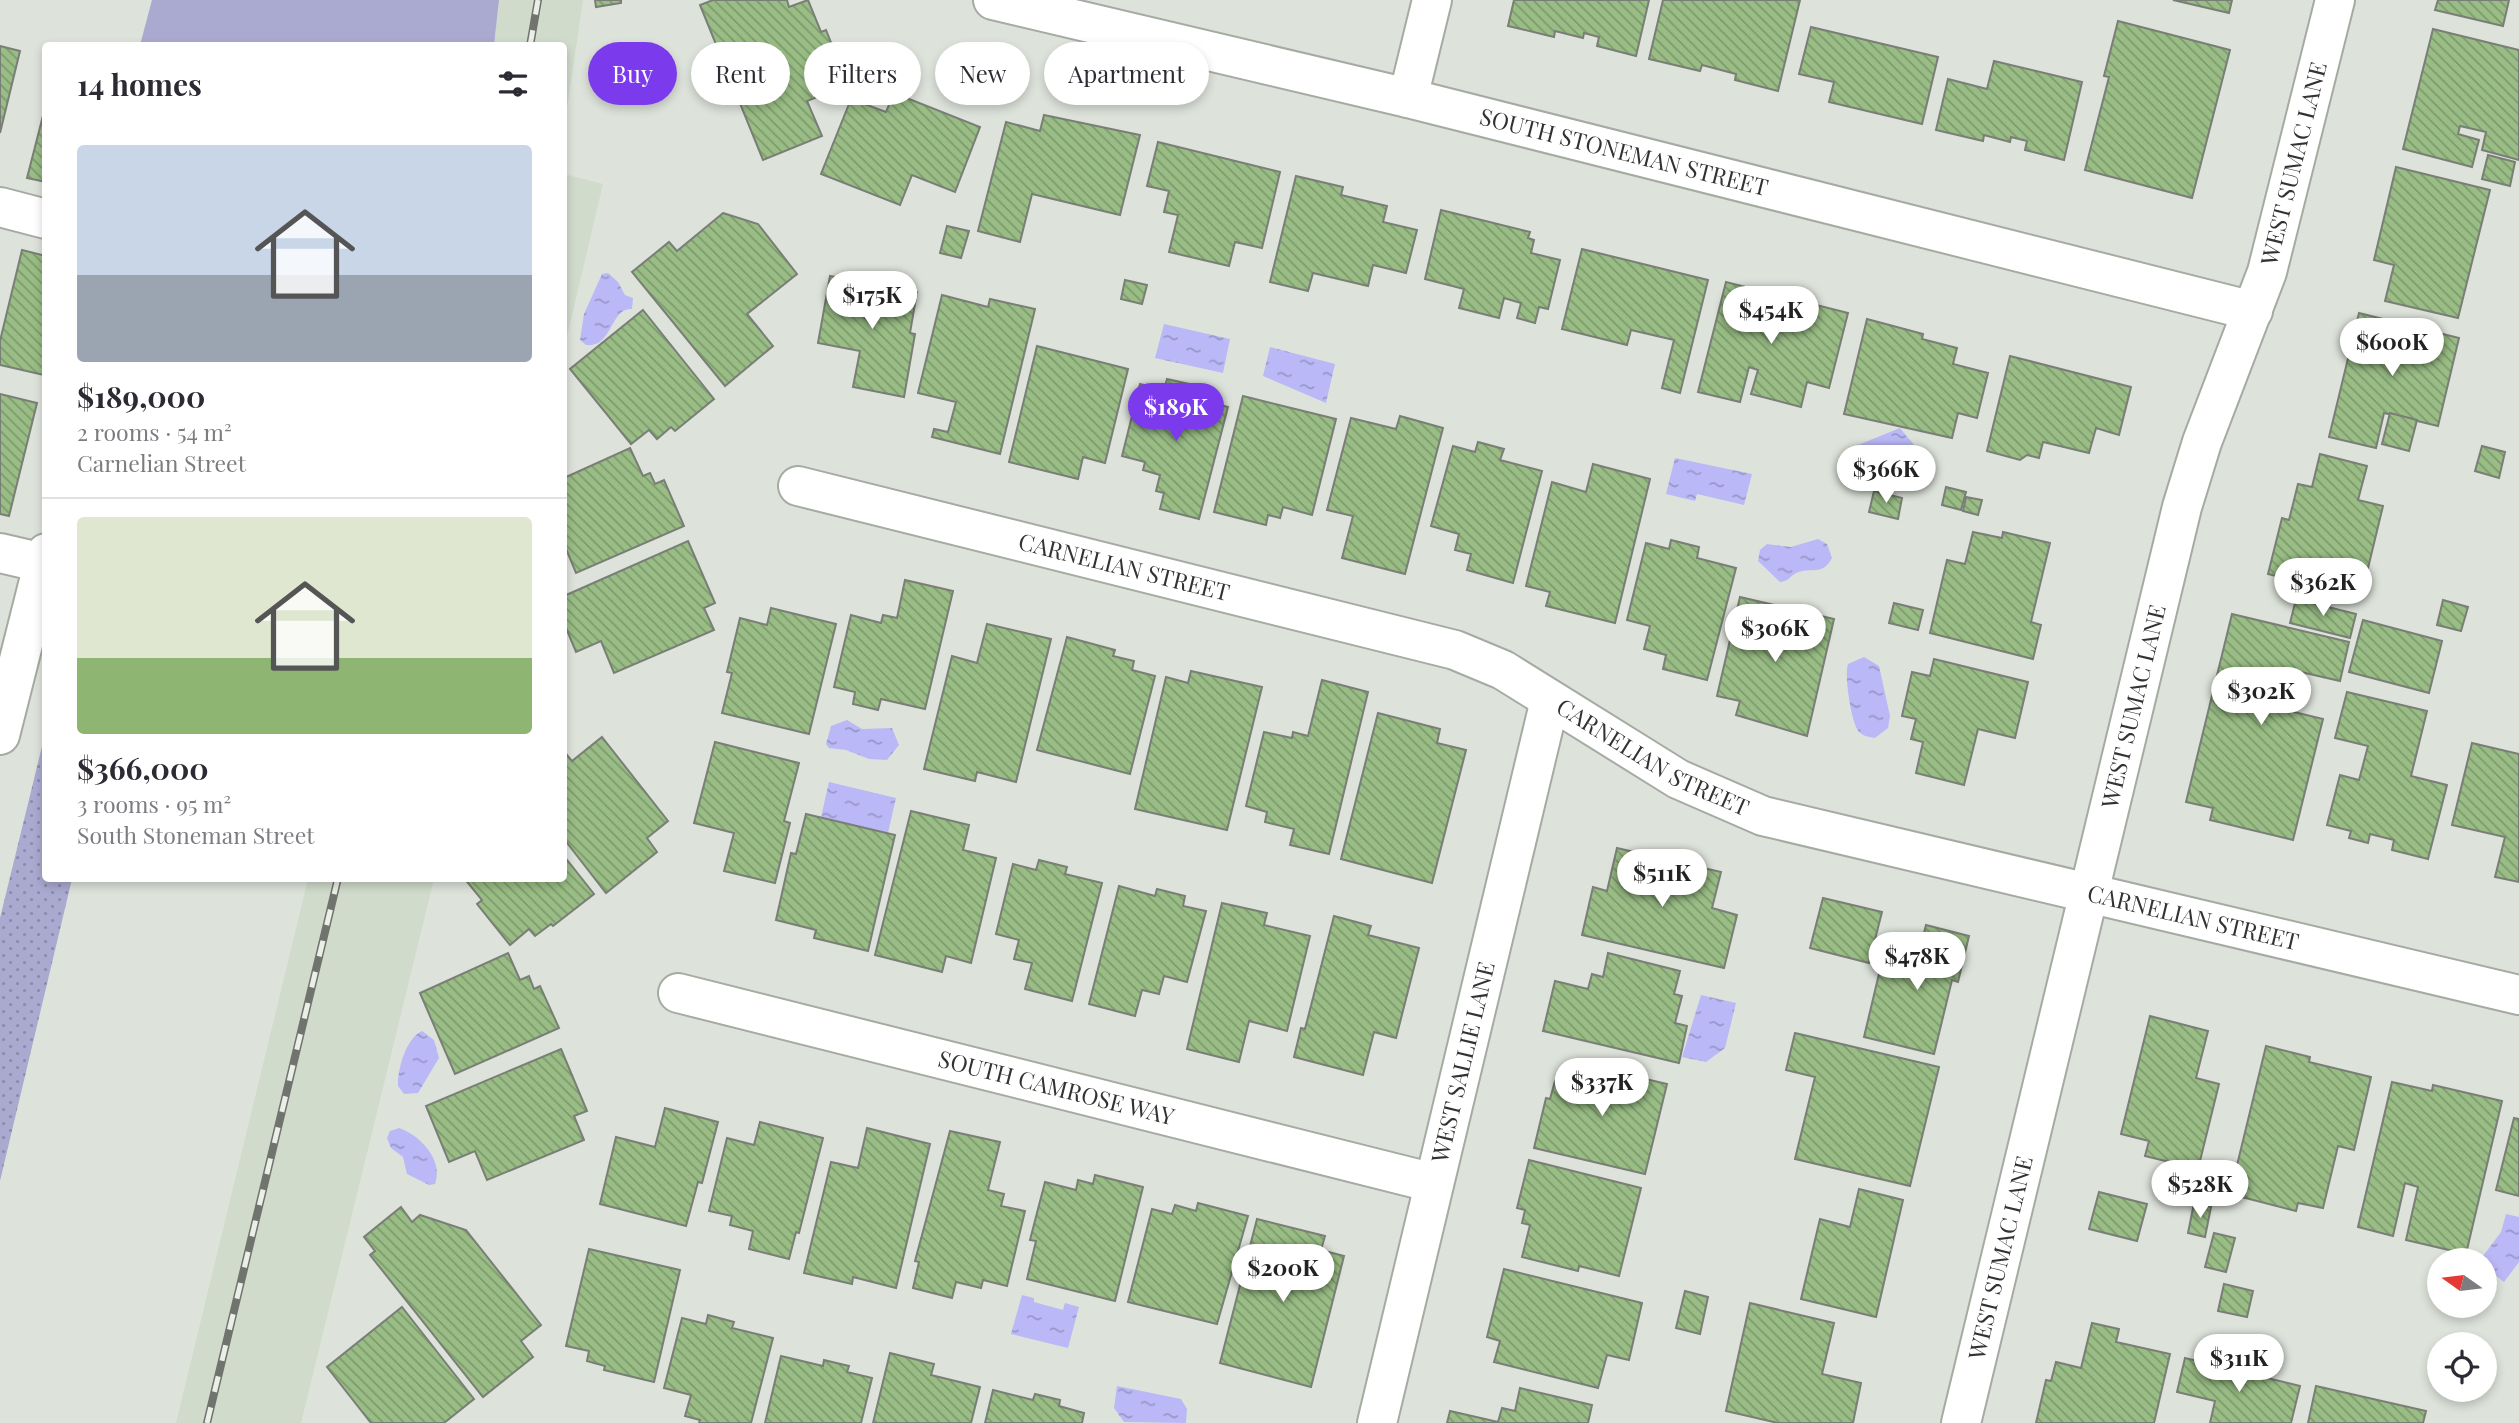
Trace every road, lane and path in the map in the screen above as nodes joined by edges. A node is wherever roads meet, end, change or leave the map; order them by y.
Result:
1 (993, 0) edge
2 (1432, 0) edge
3 (2335, 0) edge
4 (1408, 98) junction
5 (0, 207) edge
6 (42, 218) edge
7 (2253, 311) junction
8 (798, 486) dead end
9 (0, 552) edge
10 (42, 558) edge
11 (42, 566) edge
12 (1550, 700) junction
13 (0, 735) edge
14 (2088, 891) junction
15 (678, 993) dead end
16 (2519, 995) edge
17 (1434, 1183) junction
18 (1377, 1423) edge
19 (1961, 1423) edge

1 - 4 street, SOUTH STONEMAN STREET
2 - 4 street
3 - 7 street, WEST SUMAC LANE
4 - 7 street, SOUTH STONEMAN STREET
5 - 6 street
7 - 14 street, WEST SUMAC LANE
8 - 12 street, CARNELIAN STREET
9 - 10 street
11 - 13 street
12 - 14 street, CARNELIAN STREET
12 - 17 street, WEST SALLIE LANE
14 - 16 street, CARNELIAN STREET
14 - 19 street, WEST SUMAC LANE
15 - 17 street, SOUTH CAMROSE WAY
17 - 18 street, WEST SALLIE LANE

